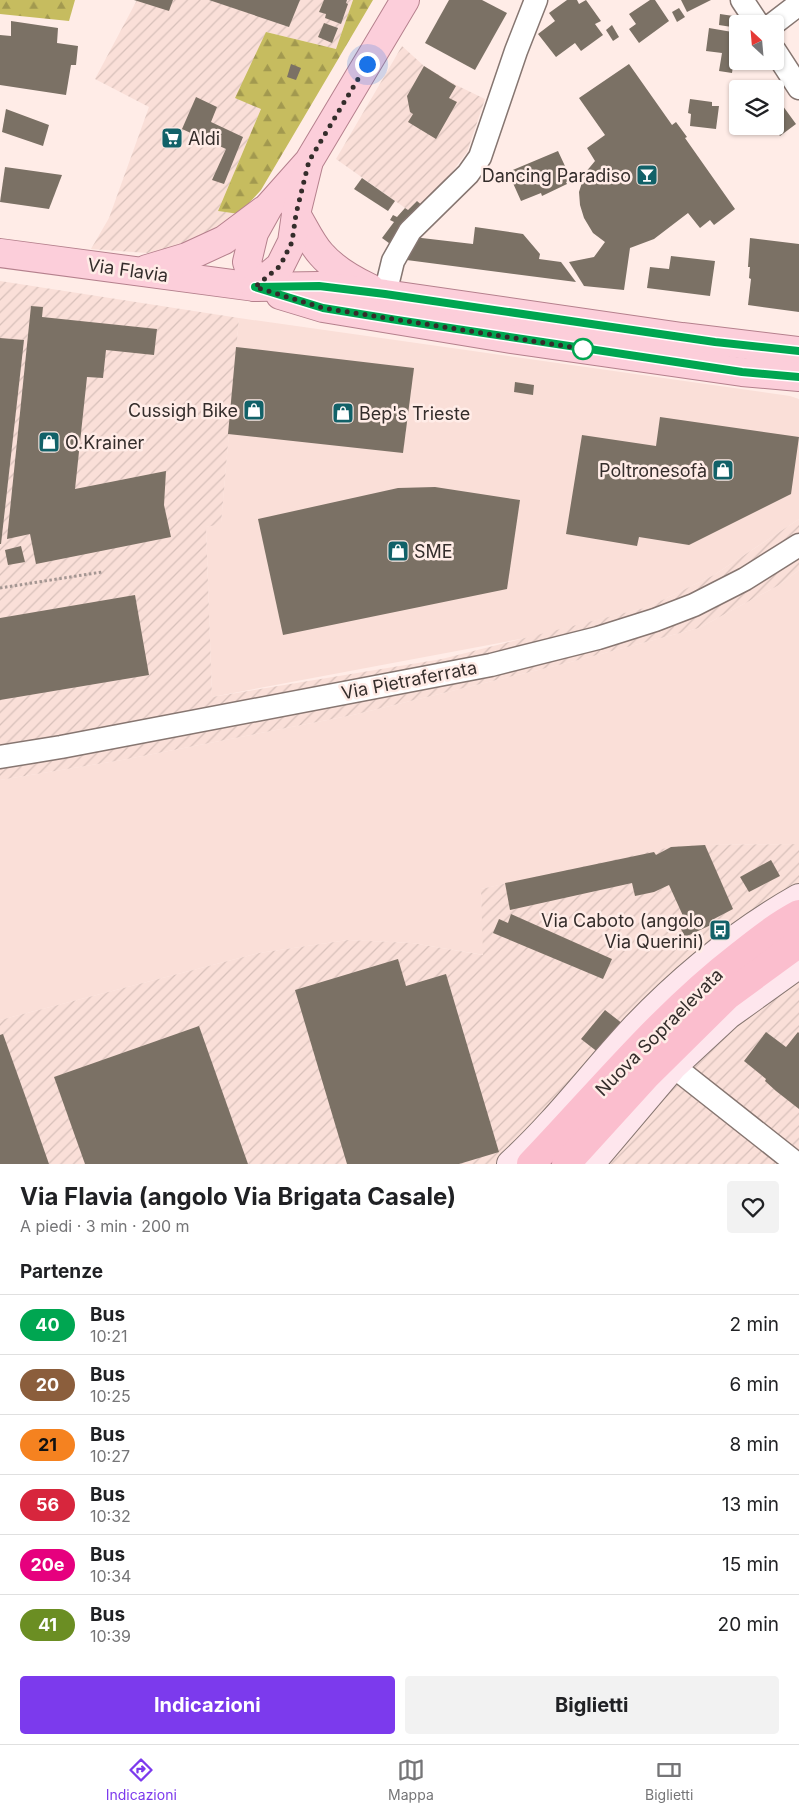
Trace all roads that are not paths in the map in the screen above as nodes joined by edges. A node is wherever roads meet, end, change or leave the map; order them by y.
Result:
1 (405, 0) edge
2 (536, 0) edge
3 (742, 0) edge
4 (799, 4) edge
5 (752, 15) edge
6 (784, 16) edge
7 (784, 64) edge
8 (799, 88) edge
9 (309, 161) junction
10 (269, 206) junction
11 (296, 214) junction
12 (0, 253) edge
13 (138, 272) junction
14 (255, 287) junction
15 (385, 294) junction
16 (799, 351) edge
17 (799, 377) edge
18 (799, 545) edge
19 (0, 756) edge
20 (799, 898) edge
21 (799, 914) edge
22 (799, 943) edge
23 (799, 964) edge
24 (673, 1066) junction
25 (511, 1164) edge
26 (531, 1164) edge
27 (566, 1164) edge
28 (590, 1164) edge
29 (797, 1164) edge

1 - 9 main road
2 - 15 street
3 - 5 street
4 - 6 street
7 - 8 street
9 - 10 main road
9 - 11 main road
10 - 13 main road
10 - 14 main road
11 - 14 main road
11 - 15 main road
12 - 13 main road, Via Flavia
13 - 14 main road, Via Flavia
14 - 15 main road, Via Flavia
14 - 17 main road, Via Flavia
15 - 16 main road, Via Flavia
18 - 19 street, Via Pietraferrata
20 - 25 main road
21 - 26 highway, Nuova Sopraelevata
22 - 27 highway, Nuova Sopraelevata
23 - 24 main road
24 - 28 main road
24 - 29 street

